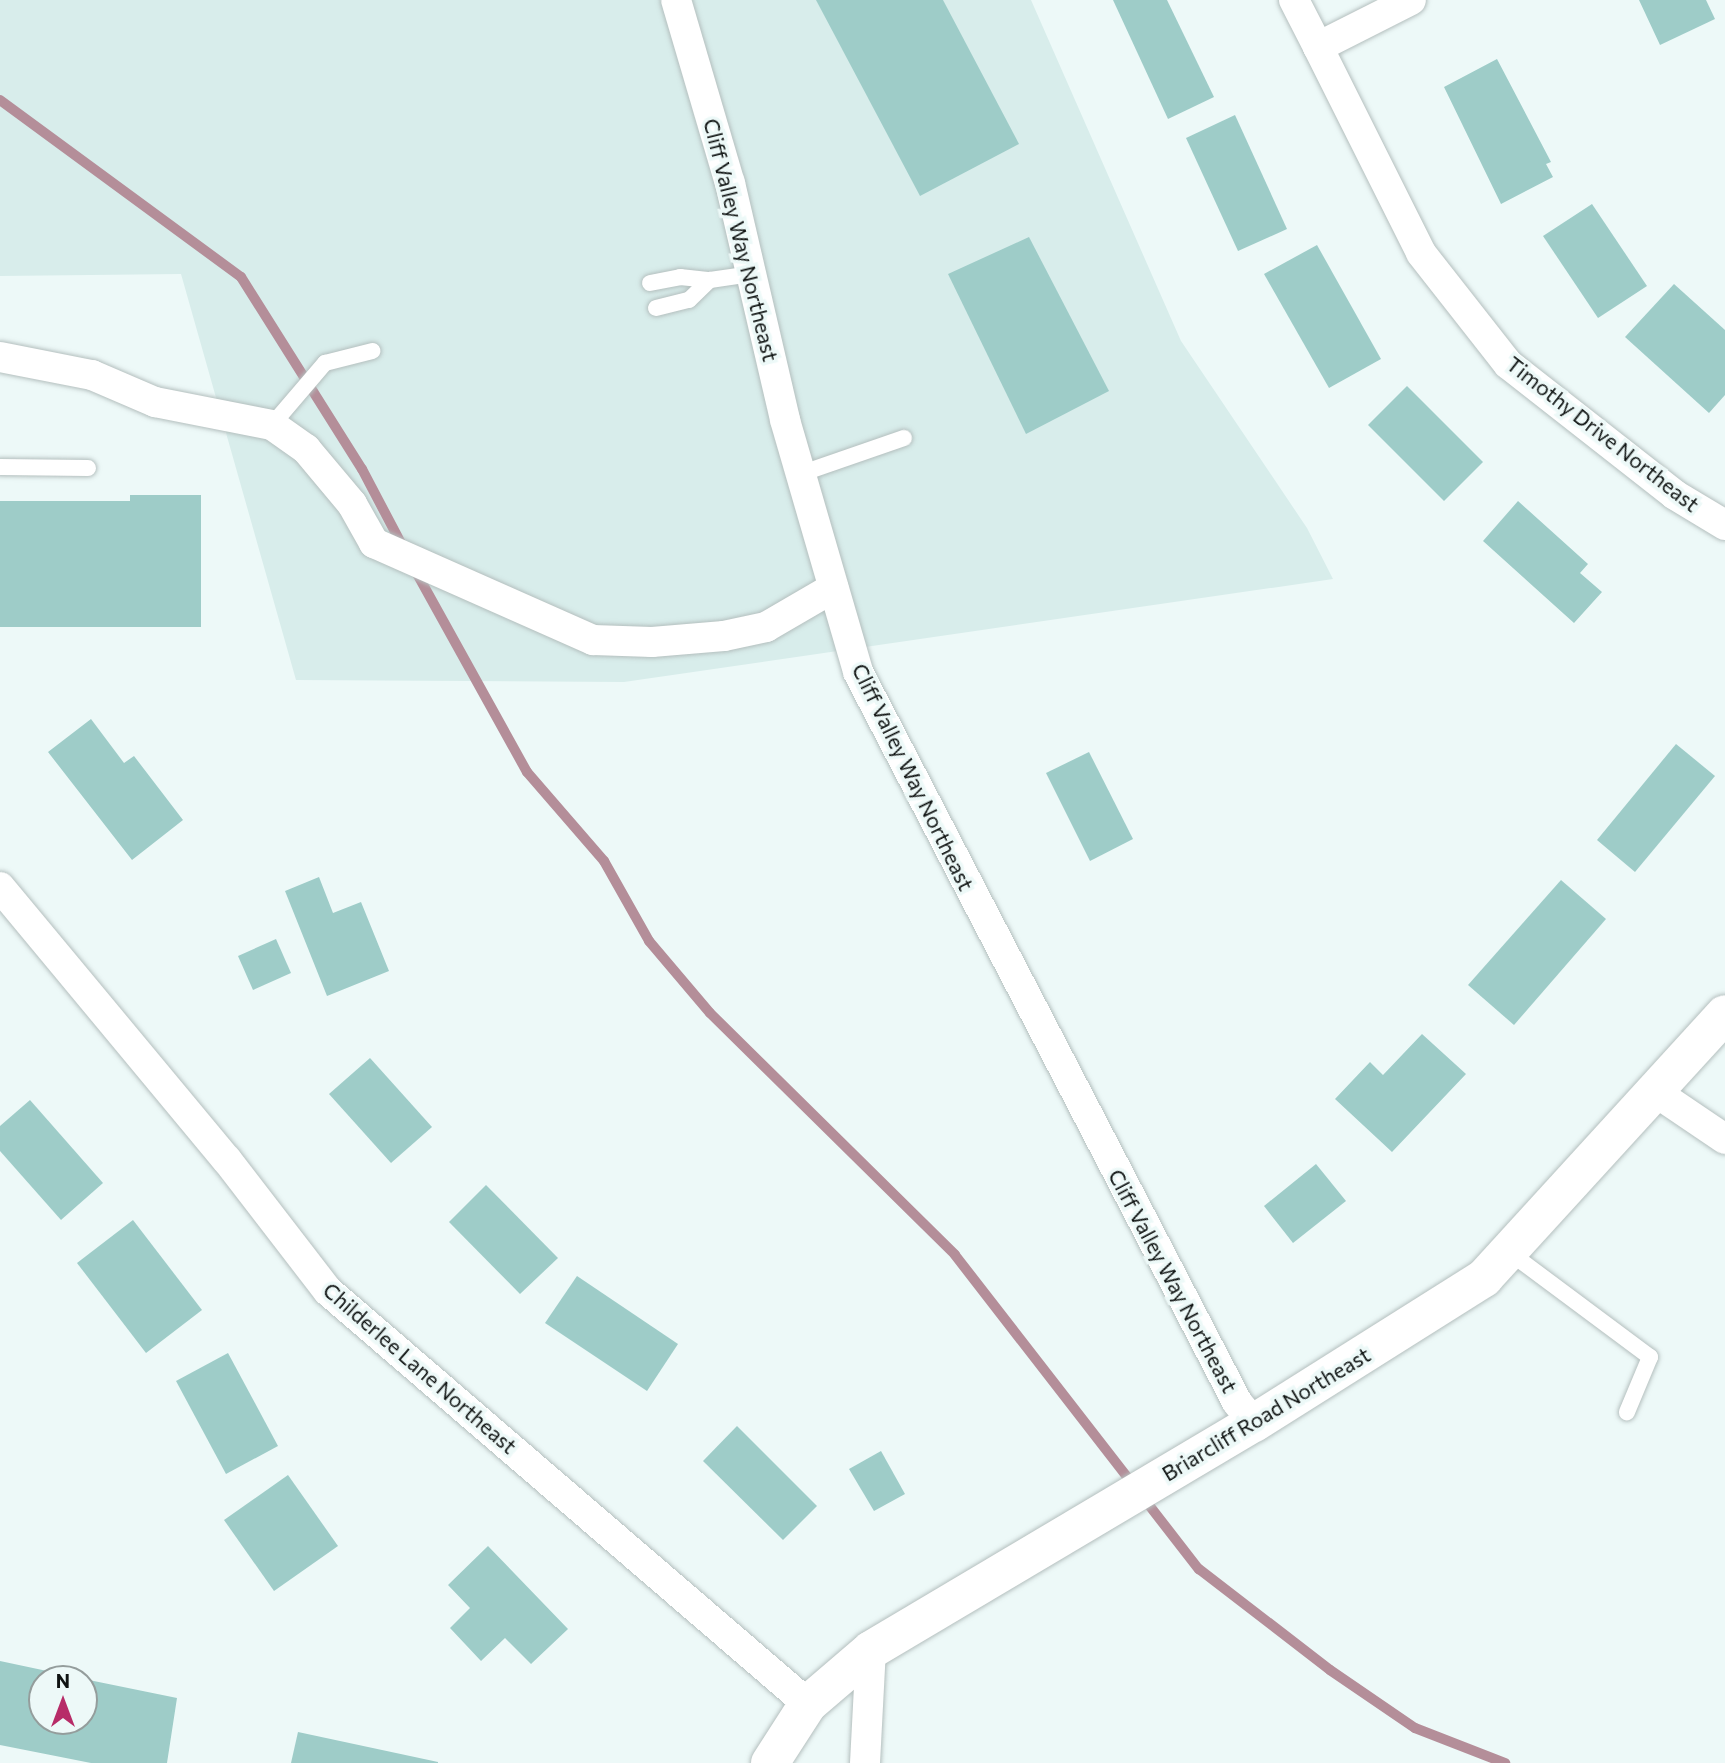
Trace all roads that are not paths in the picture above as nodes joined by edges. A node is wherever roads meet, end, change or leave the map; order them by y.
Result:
1 (677, 0) edge
2 (1294, 0) edge
3 (1411, 0) edge
4 (1318, 47) junction
5 (751, 274) junction
6 (710, 280) junction
7 (650, 283) dead end
8 (656, 308) dead end
9 (372, 351) dead end
10 (0, 357) edge
11 (272, 425) junction
12 (904, 438) dead end
13 (0, 467) edge
14 (88, 468) dead end
15 (800, 474) junction
16 (1725, 526) edge
17 (834, 588) junction
18 (0, 887) edge
19 (1725, 1014) edge
20 (1657, 1093) junction
21 (1725, 1139) edge
22 (1509, 1252) junction
23 (1627, 1412) dead end
24 (1254, 1423) junction
25 (871, 1650) junction
26 (808, 1704) junction
27 (770, 1763) edge
28 (865, 1763) edge

1 - 5 street, Cliff Valley Way Northeast
2 - 4 street, Timothy Drive Northeast
3 - 4 street
4 - 16 street, Timothy Drive Northeast
5 - 6 lane
5 - 15 street, Cliff Valley Way Northeast
6 - 7 lane
6 - 8 lane
9 - 11 lane
10 - 11 street
11 - 17 street
12 - 15 lane
13 - 14 lane
15 - 17 street, Cliff Valley Way Northeast
17 - 24 street, Cliff Valley Way Northeast
18 - 26 street, Childerlee Lane Northeast
19 - 20 main road, Briarcliff Road Northeast
20 - 21 street
20 - 22 main road, Briarcliff Road Northeast
22 - 23 lane
22 - 24 main road, Briarcliff Road Northeast
24 - 25 main road, Briarcliff Road Northeast
25 - 26 main road, Briarcliff Road Northeast
25 - 28 street
26 - 27 main road, Briarcliff Road Northeast

